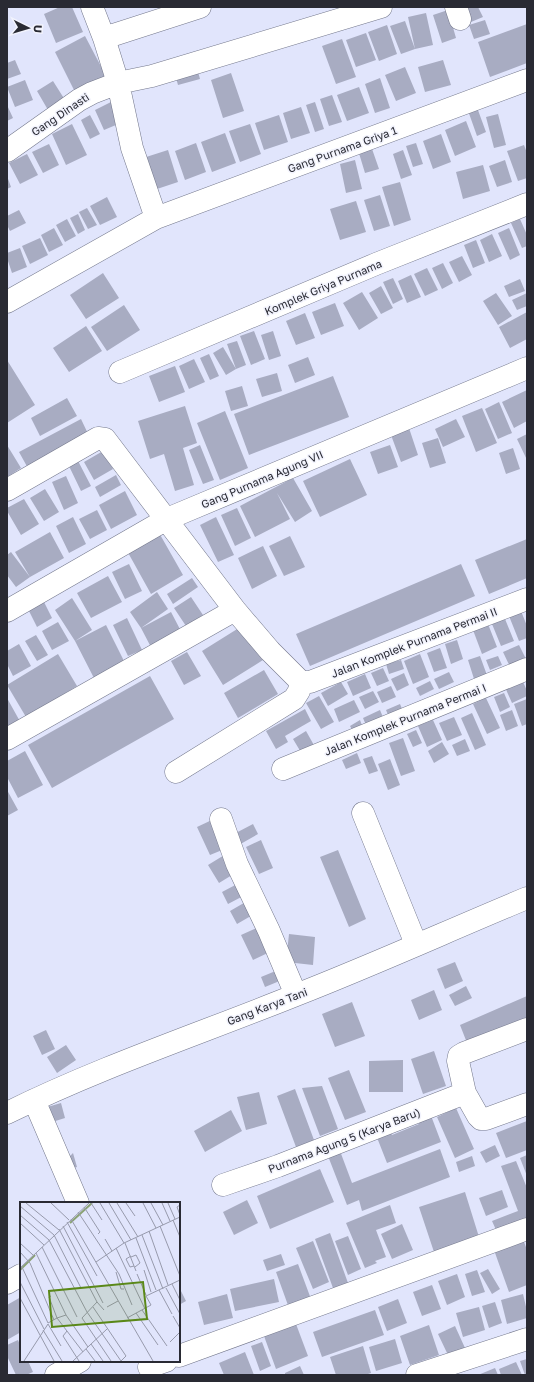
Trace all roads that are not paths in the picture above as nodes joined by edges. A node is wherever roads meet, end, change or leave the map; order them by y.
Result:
1 (92, 7) edge
2 (200, 7) edge
3 (381, 7) edge
4 (104, 38) junction
5 (527, 80) edge
6 (118, 83) junction
7 (7, 151) edge
8 (527, 204) edge
9 (156, 218) junction
10 (7, 302) edge
11 (527, 368) edge
12 (120, 372) dead end
13 (7, 490) edge
14 (167, 519) junction
15 (527, 599) edge
16 (235, 610) junction
17 (7, 611) edge
18 (527, 669) edge
19 (301, 682) junction
20 (7, 739) edge
21 (283, 769) dead end
22 (176, 772) dead end
23 (363, 813) dead end
24 (221, 819) dead end
25 (527, 898) edge
26 (416, 944) junction
27 (296, 995) junction
28 (527, 1029) edge
29 (465, 1093) junction
30 (34, 1100) junction
31 (527, 1104) edge
32 (7, 1113) edge
33 (223, 1185) dead end
34 (78, 1202) edge
35 (527, 1229) edge
36 (20, 1276) edge
37 (7, 1283) edge
38 (527, 1339) edge
39 (180, 1356) edge
40 (78, 1362) edge
41 (458, 1368) edge
42 (56, 1375) edge
43 (417, 1375) edge

1 - 4 street
2 - 4 street
3 - 6 street, Gang Dinasti
4 - 6 street
5 - 9 street, Gang Purnama Griya 1
6 - 7 street, Gang Dinasti
6 - 9 street
8 - 12 street, Komplek Griya Purnama
9 - 10 street, Gang Purnama Griya 1
11 - 14 street, Gang Purnama Agung VII
13 - 14 street
14 - 16 street
14 - 17 street, Gang Purnama Agung VII
15 - 19 street, Jalan Komplek Purnama Permai II
16 - 19 street
16 - 20 street
18 - 21 street, Jalan Komplek Purnama Permai I
19 - 22 street
23 - 26 street
24 - 27 street
25 - 26 street, Gang Karya Tani
26 - 27 street, Gang Karya Tani
27 - 30 street, Gang Karya Tani
28 - 29 street
29 - 31 street
29 - 33 street, Purnama Agung 5 (Karya Baru)
30 - 32 street, Gang Karya Tani
30 - 34 street
35 - 39 street
36 - 37 street
38 - 41 street
40 - 42 street
41 - 43 street

